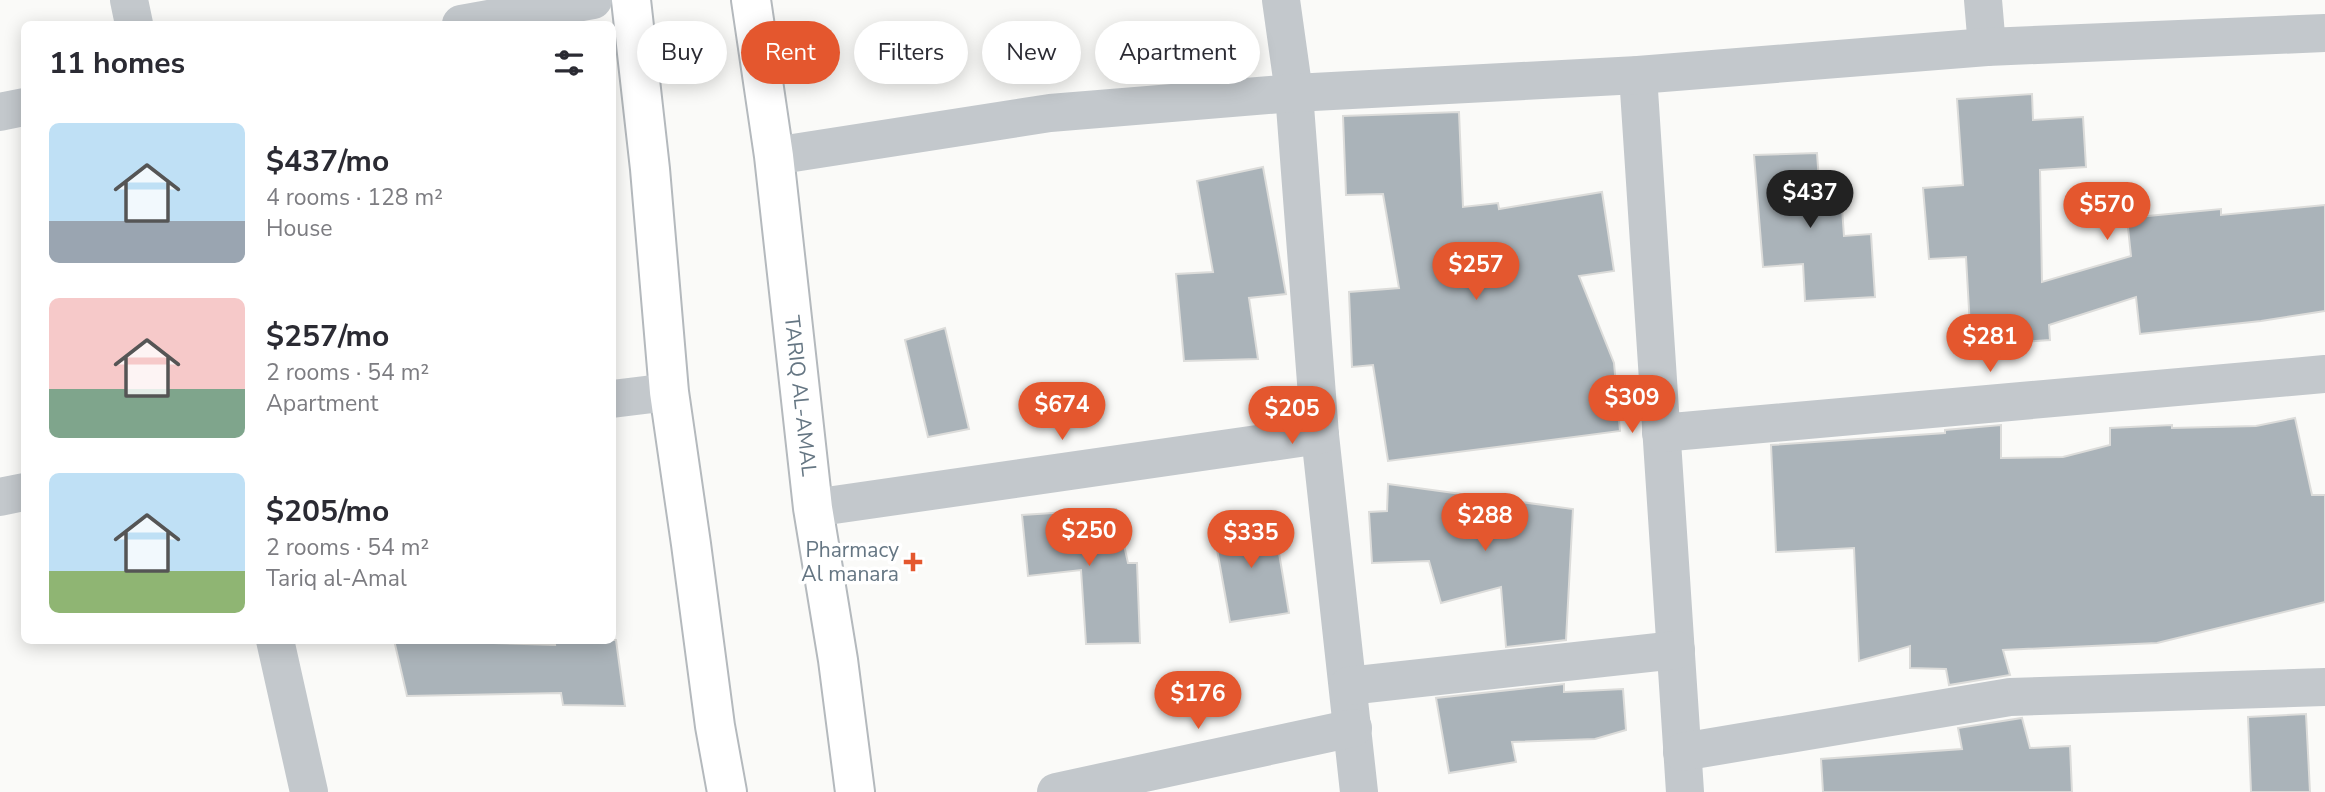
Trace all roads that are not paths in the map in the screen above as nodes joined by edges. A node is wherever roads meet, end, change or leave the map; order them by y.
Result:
1 (129, 0) edge
2 (593, 0) edge
3 (631, 0) edge
4 (751, 0) edge
5 (1281, 0) edge
6 (1983, 0) edge
7 (133, 21) edge
8 (478, 21) edge
9 (2325, 33) edge
10 (1987, 47) junction
11 (1638, 75) junction
12 (1294, 93) junction
13 (21, 108) edge
14 (0, 112) edge
15 (774, 156) junction
16 (2325, 374) edge
17 (668, 393) junction
18 (616, 400) edge
19 (1661, 433) junction
20 (1320, 435) junction
21 (21, 493) edge
22 (0, 497) edge
23 (813, 508) junction
24 (276, 644) edge
25 (1676, 650) junction
26 (1348, 686) junction
27 (2325, 687) edge
28 (1353, 728) junction
29 (1682, 752) junction
30 (309, 792) edge
31 (727, 792) edge
32 (855, 792) edge
33 (1056, 792) edge
34 (1359, 792) edge
35 (1685, 792) edge

1 - 7 street
2 - 8 street
3 - 17 highway
4 - 15 highway, TARIQ AL-AMAL
5 - 12 street
6 - 10 street
9 - 10 street
10 - 11 street
11 - 12 street
11 - 19 street
12 - 15 street
12 - 20 street
13 - 14 street
15 - 23 highway, TARIQ AL-AMAL
16 - 19 street
17 - 18 street
17 - 31 highway
19 - 25 street
20 - 23 street
20 - 26 street
21 - 22 street
23 - 32 highway, TARIQ AL-AMAL
24 - 30 street
25 - 26 street
25 - 29 street
26 - 28 street
27 - 29 street
28 - 33 street
28 - 34 street
29 - 35 street

